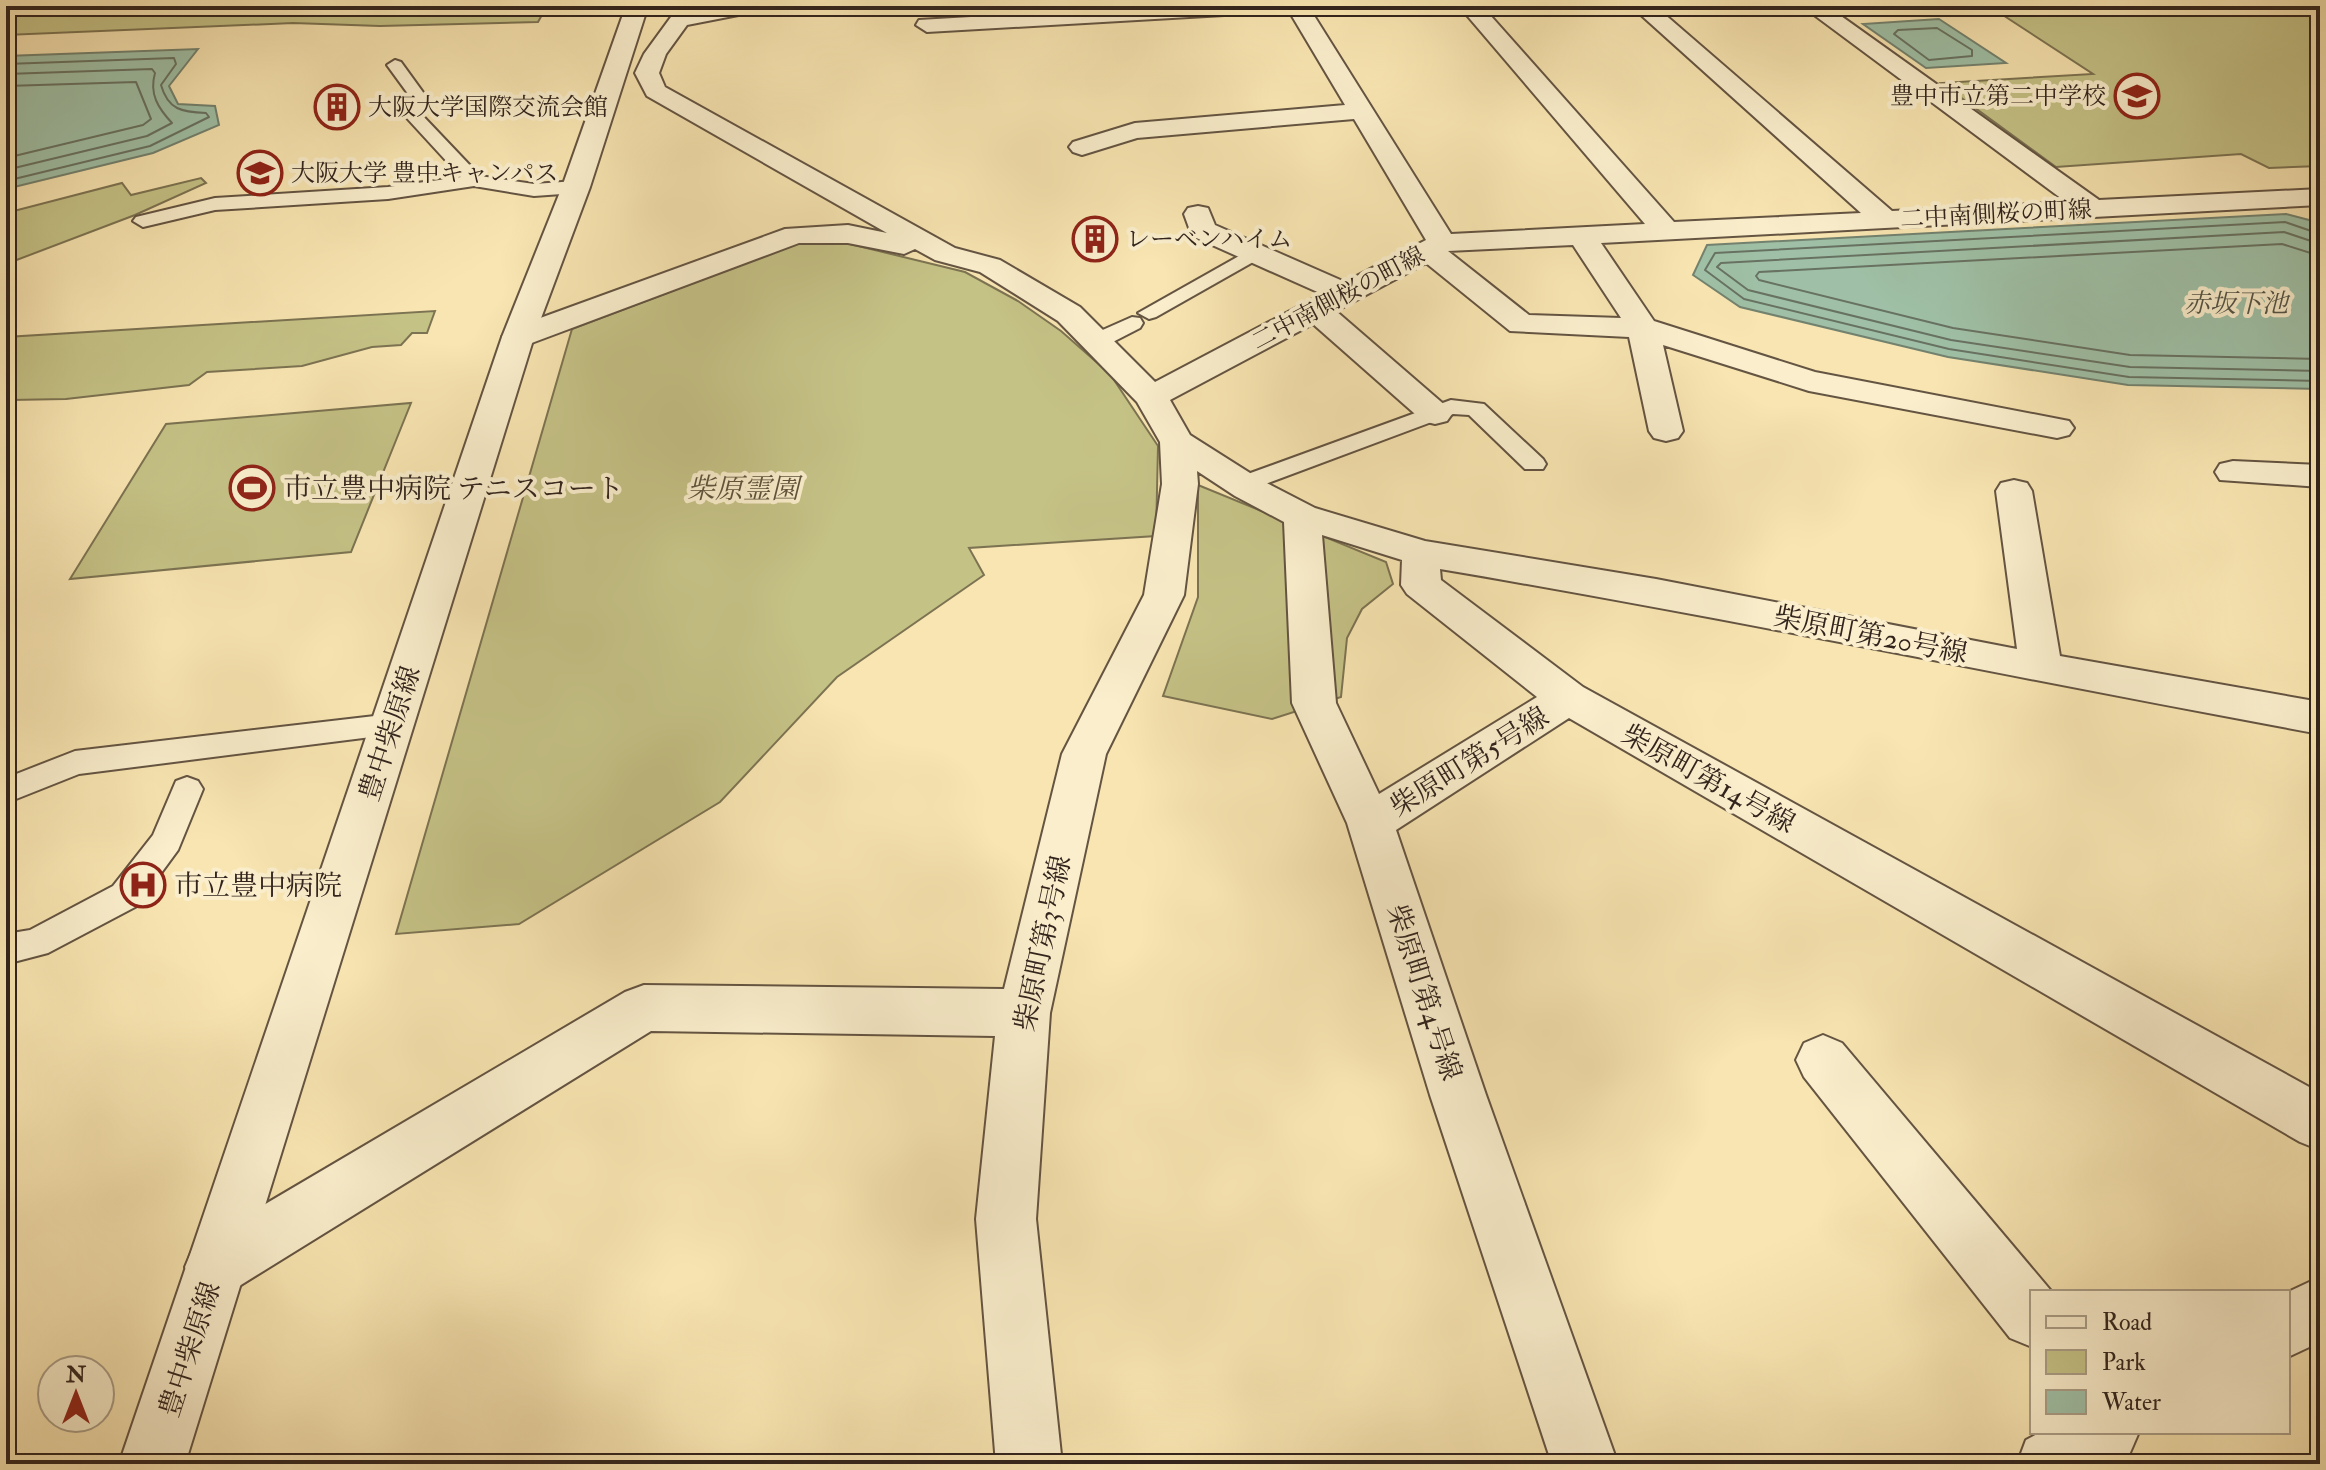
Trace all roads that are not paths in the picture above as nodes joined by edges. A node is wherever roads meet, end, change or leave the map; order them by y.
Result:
1 (637, 6) edge
2 (751, 6) edge
3 (1276, 6) edge
4 (1297, 6) edge
5 (1470, 6) edge
6 (1642, 6) edge
7 (1813, 6) edge
8 (1225, 7) edge
9 (1053, 11) edge
10 (684, 13) edge
11 (927, 25) dead end
12 (395, 65) dead end
13 (1358, 111) junction
14 (1082, 147) dead end
15 (474, 181) junction
16 (576, 187) junction
17 (2316, 201) edge
18 (2093, 209) junction
19 (1198, 214) dead end
20 (1886, 220) junction
21 (143, 221) dead end
22 (1666, 231) junction
23 (1581, 235) junction
24 (1435, 246) junction
25 (1255, 253) junction
26 (945, 254) junction
27 (1346, 294) junction
28 (1316, 310) junction
29 (1643, 328) junction
30 (518, 337) junction
31 (1097, 341) junction
32 (1151, 397) junction
33 (1435, 414) junction
34 (2057, 428) dead end
35 (1666, 431) dead end
36 (1177, 442) junction
37 (1534, 464) dead end
38 (2233, 472) dead end
39 (2320, 476) edge
40 (1243, 484) junction
41 (2014, 491) dead end
42 (1302, 516) junction
43 (1421, 553) junction
44 (2041, 668) junction
45 (1568, 698) junction
46 (2320, 718) edge
47 (392, 725) junction
48 (187, 789) dead end
49 (6, 791) edge
50 (1370, 823) junction
51 (6, 949) edge
52 (1024, 1013) junction
53 (1823, 1060) dead end
54 (2320, 1123) edge
55 (215, 1267) junction
56 (2030, 1314) edge
57 (2102, 1434) edge
58 (152, 1464) edge
59 (1029, 1464) edge
60 (1585, 1464) edge
61 (2050, 1464) edge

1 - 16 street, 豊中柴原線
2 - 10 street
3 - 8 street
4 - 13 street
5 - 22 street
6 - 20 street
7 - 18 street
8 - 9 street
9 - 11 street
10 - 26 street
12 - 15 lane
13 - 14 street
13 - 24 street
15 - 16 lane
15 - 21 lane
16 - 30 street, 豊中柴原線
17 - 18 street, 二中南側桜の町線
18 - 20 street, 二中南側桜の町線
19 - 25 street
20 - 22 street, 二中南側桜の町線
22 - 23 street, 二中南側桜の町線
23 - 24 street, 二中南側桜の町線
23 - 29 street
24 - 27 street, 二中南側桜の町線
24 - 29 street
25 - 27 street
25 - 31 lane
26 - 30 street
26 - 31 street
27 - 28 street, 二中南側桜の町線
28 - 32 street, 二中南側桜の町線
28 - 33 street
29 - 34 street
29 - 35 street
30 - 47 street, 豊中柴原線
31 - 32 street
32 - 36 street
33 - 37 lane
33 - 40 lane
36 - 40 street
36 - 52 street, 柴原町第3号線
38 - 39 street
40 - 42 street
41 - 44 street
42 - 43 street
42 - 50 street, 柴原町第4号線
43 - 44 street, 柴原町第20号線
43 - 45 street, 柴原町第14号線
44 - 46 street, 柴原町第20号線
45 - 50 street, 柴原町第5号線
45 - 54 street, 柴原町第14号線
47 - 49 lane
47 - 55 street, 豊中柴原線
48 - 51 lane
50 - 60 street, 柴原町第4号線
52 - 55 street
52 - 59 street, 柴原町第3号線
53 - 56 street
55 - 58 street, 豊中柴原線
57 - 61 street

